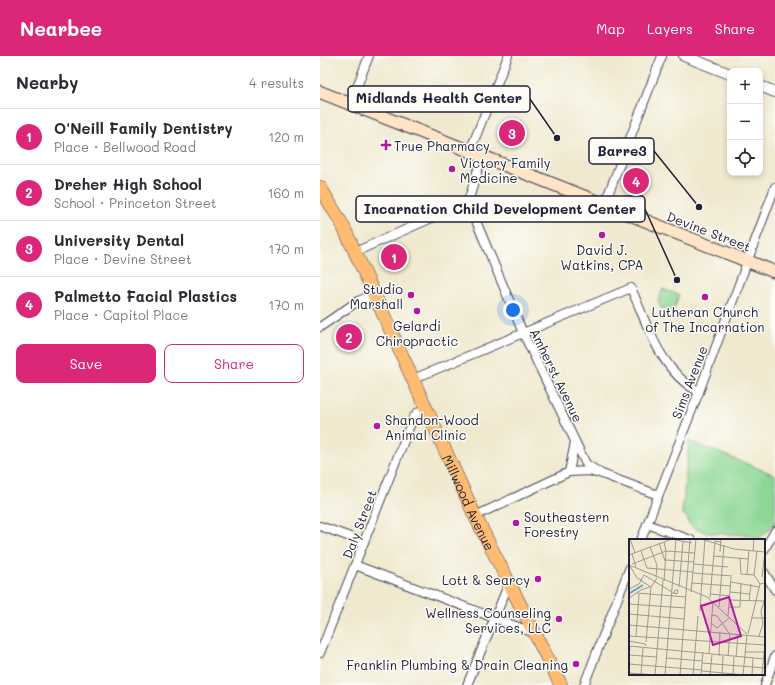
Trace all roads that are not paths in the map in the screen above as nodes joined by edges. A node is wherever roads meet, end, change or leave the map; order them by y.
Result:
1 (369, 56) edge
2 (508, 56) edge
3 (662, 56) edge
4 (684, 56) edge
5 (727, 73) edge
6 (763, 87) edge
7 (320, 92) edge
8 (775, 92) edge
9 (350, 104) junction
10 (470, 151) junction
11 (482, 156) junction
12 (320, 187) edge
13 (775, 187) edge
14 (468, 202) junction
15 (604, 204) junction
16 (355, 252) junction
17 (746, 261) junction
18 (775, 272) edge
19 (375, 294) junction
20 (320, 327) edge
21 (523, 333) junction
22 (413, 380) junction
23 (699, 392) junction
24 (426, 409) junction
25 (576, 442) junction
26 (570, 472) junction
27 (602, 474) junction
28 (658, 495) junction
29 (475, 516) junction
30 (647, 524) junction
31 (320, 526) edge
32 (775, 531) edge
33 (641, 539) edge
34 (688, 539) edge
35 (364, 542) junction
36 (765, 546) edge
37 (355, 565) junction
38 (629, 570) edge
39 (765, 574) edge
40 (509, 583) junction
41 (775, 590) edge
42 (495, 618) junction
43 (534, 634) junction
44 (322, 645) edge
45 (320, 654) edge
46 (775, 656) edge
47 (467, 685) edge
48 (561, 685) edge
49 (584, 685) edge
50 (765, 685) edge

1 - 9 street
2 - 10 street
3 - 15 street
4 - 5 street
6 - 8 street
7 - 9 main road, Devine Street
9 - 10 main road, Devine Street
10 - 11 main road, Devine Street
11 - 14 street
11 - 15 main road, Devine Street
12 - 16 main road, Millwood Avenue
13 - 17 street, Sims Avenue
14 - 16 street
14 - 21 street, Amherst Avenue
15 - 17 main road, Devine Street
16 - 19 main road, Millwood Avenue
17 - 18 main road, Devine Street
17 - 23 street, Sims Avenue
19 - 20 street
19 - 22 main road, Millwood Avenue
21 - 22 street
21 - 23 street
21 - 25 street, Amherst Avenue
22 - 24 main road, Millwood Avenue
23 - 28 street, Sims Avenue
24 - 29 main road, Millwood Avenue
24 - 35 street, Daly Street
25 - 26 street
25 - 27 street, Amherst Avenue
26 - 27 street
26 - 29 street
27 - 28 street, Amherst Avenue
28 - 30 street, Sims Avenue
29 - 40 main road, Millwood Avenue
30 - 33 street, Sims Avenue
30 - 34 street
31 - 35 street
32 - 36 street
35 - 37 street, Daly Street
37 - 42 street
37 - 44 street, Daly Street
38 - 49 street
39 - 41 street
40 - 42 street
40 - 43 main road, Millwood Avenue
42 - 43 street
42 - 47 street
43 - 48 main road, Millwood Avenue
44 - 45 street, Daly Street
46 - 50 street

